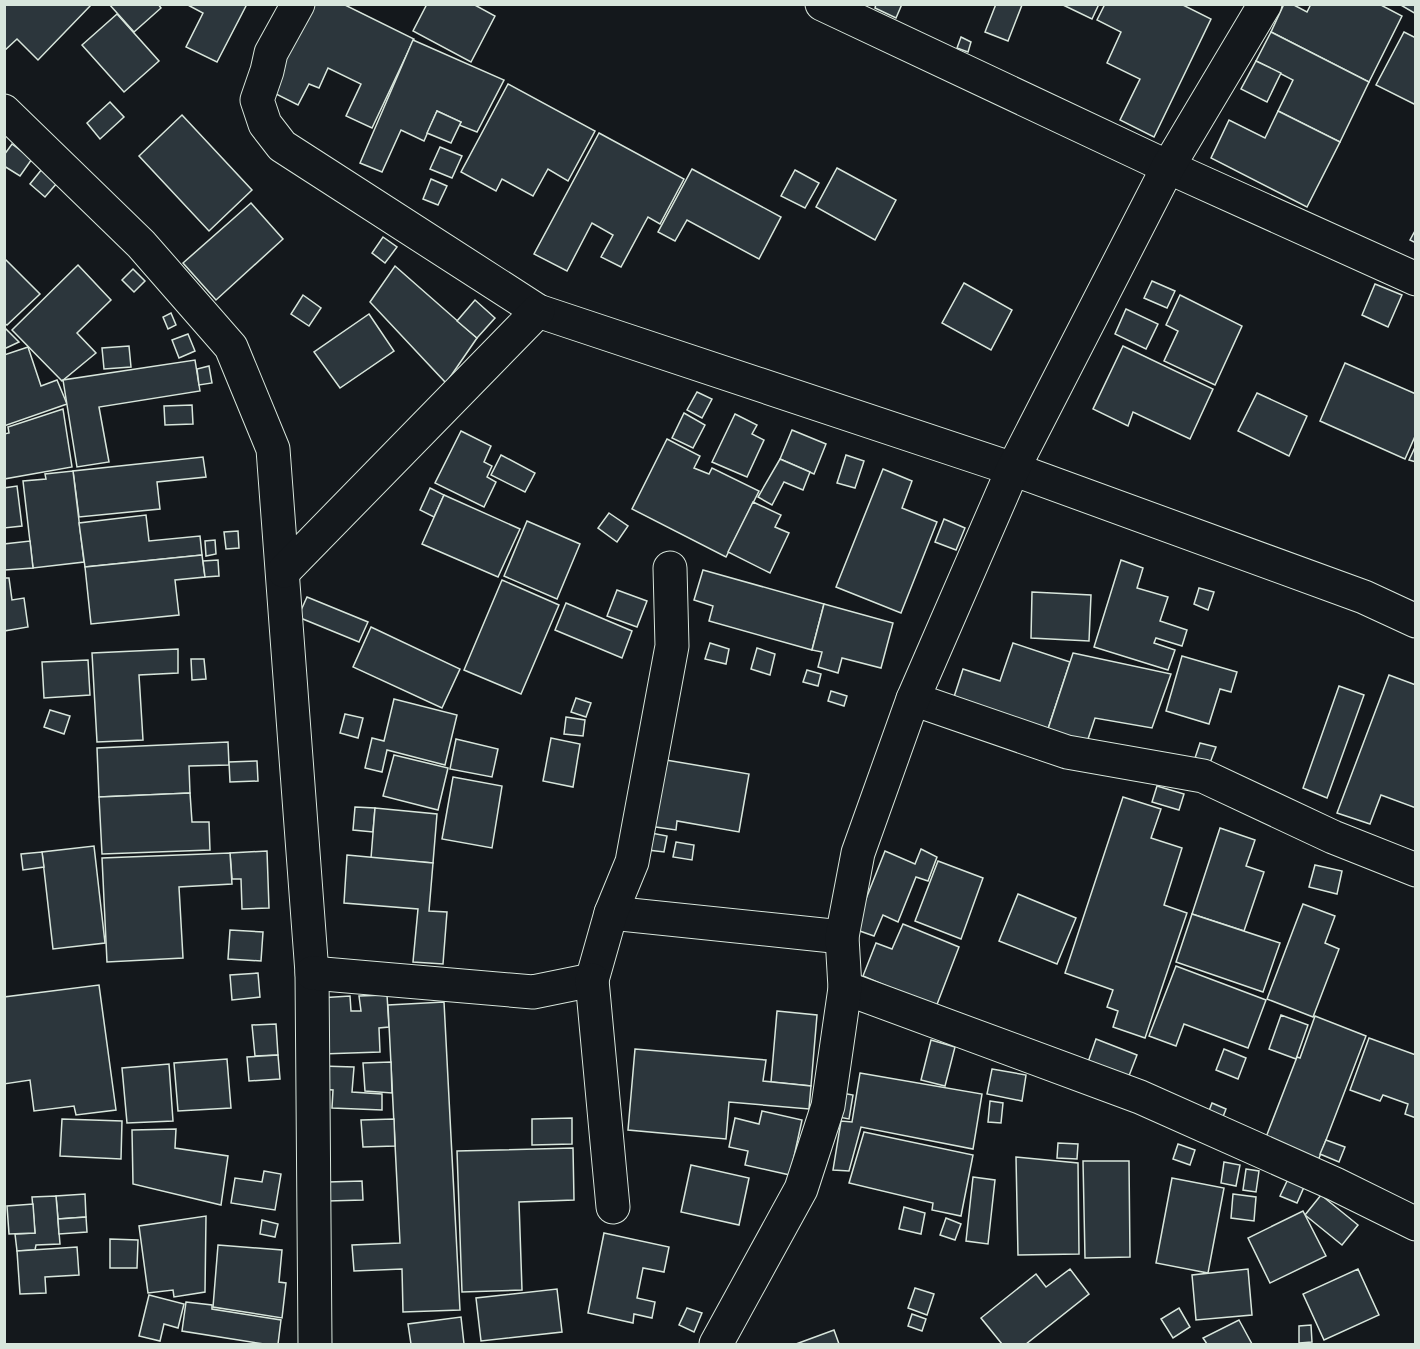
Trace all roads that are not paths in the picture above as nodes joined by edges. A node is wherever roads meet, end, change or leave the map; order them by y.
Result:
1 (298, 4) edge
2 (822, 4) edge
3 (1265, 4) edge
4 (4, 111) edge
5 (1168, 167) junction
6 (1416, 279) edge
7 (538, 310) junction
8 (1013, 469) junction
9 (670, 568) dead end
10 (284, 571) junction
11 (1416, 621) edge
12 (913, 699) junction
13 (1416, 870) edge
14 (611, 913) junction
15 (842, 938) junction
16 (312, 973) junction
17 (592, 980) junction
18 (845, 988) junction
19 (613, 1207) dead end
20 (1416, 1224) edge
21 (315, 1344) edge
22 (716, 1344) edge

1 - 7 street
2 - 5 street
3 - 5 street
4 - 10 street
5 - 6 street
5 - 8 street
7 - 8 street
7 - 10 street
8 - 11 street
8 - 12 street
9 - 14 street
10 - 16 street
12 - 13 street
12 - 15 street
14 - 15 street
14 - 17 street
15 - 18 street
16 - 17 street
16 - 21 street
17 - 19 street
18 - 20 street
18 - 22 street

